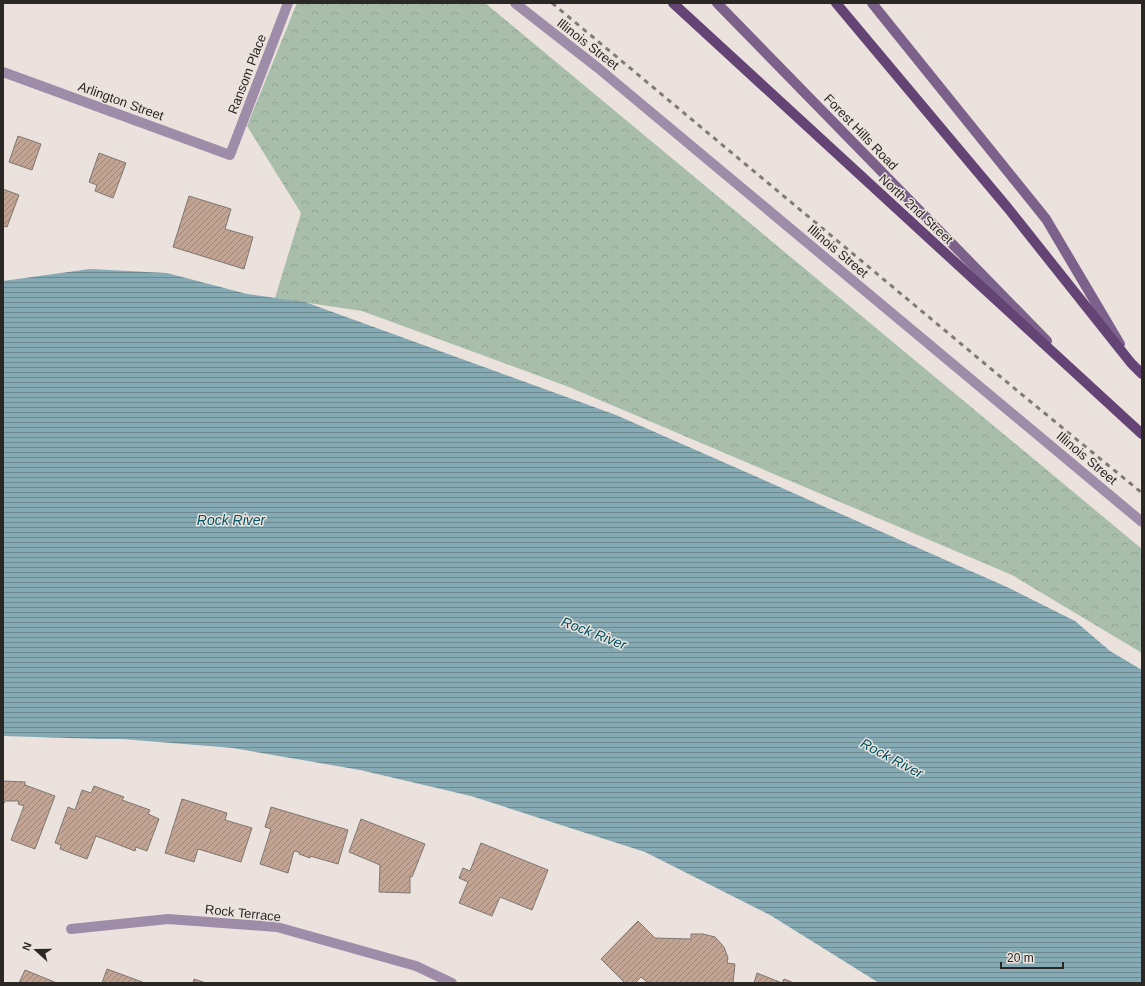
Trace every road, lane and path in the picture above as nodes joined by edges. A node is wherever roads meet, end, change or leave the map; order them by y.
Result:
1 (288, 3) edge
2 (515, 3) edge
3 (673, 3) edge
4 (717, 3) edge
5 (836, 3) edge
6 (872, 3) edge
7 (3, 72) edge
8 (230, 155) joint
9 (1131, 363) junction
10 (1142, 374) edge
11 (1103, 398) junction
12 (1142, 434) edge
13 (1142, 522) edge
14 (71, 929) dead end
15 (452, 983) edge

1 - 8 street, Ransom Place
2 - 13 street, Illinois Street
3 - 11 main road, North 2nd Street
4 - 11 street, Forest Hills Road
5 - 9 main road
6 - 9 street
7 - 8 street, Arlington Street
9 - 10 main road
11 - 12 main road, North 2nd Street
14 - 15 street, Rock Terrace

